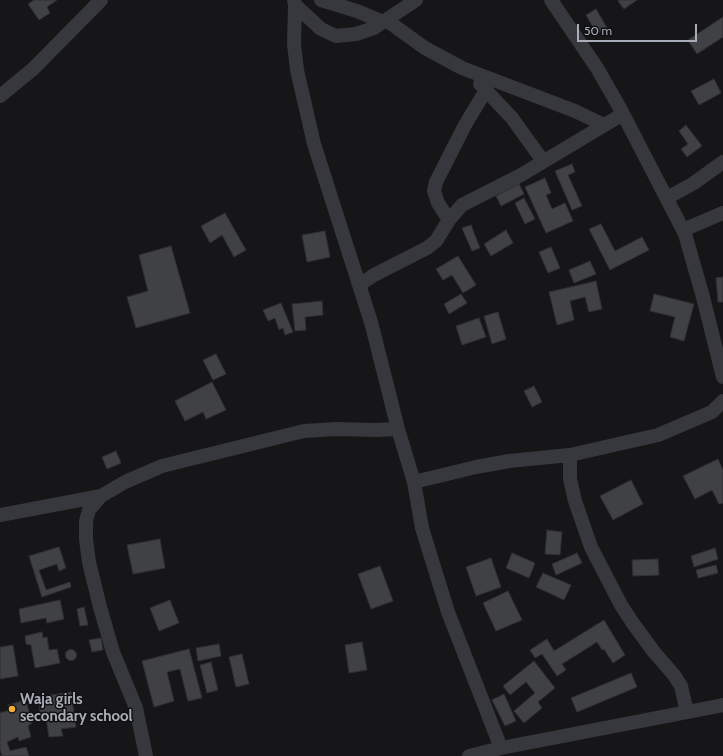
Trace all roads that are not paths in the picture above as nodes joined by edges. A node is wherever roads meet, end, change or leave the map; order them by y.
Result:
1 (101, 0) edge
2 (321, 0) edge
3 (416, 0) edge
4 (551, 0) edge
5 (295, 2) edge
6 (384, 21) junction
7 (472, 72) junction
8 (486, 90) junction
9 (0, 96) edge
10 (623, 114) junction
11 (604, 125) junction
12 (543, 161) junction
13 (723, 162) edge
14 (666, 198) junction
15 (723, 213) edge
16 (449, 220) junction
17 (683, 230) junction
18 (359, 284) junction
19 (723, 377) edge
20 (723, 400) edge
21 (398, 430) junction
22 (570, 455) junction
23 (414, 482) junction
24 (101, 496) junction
25 (0, 515) edge
26 (723, 705) edge
27 (687, 712) junction
28 (501, 748) junction
29 (146, 756) edge
30 (470, 756) edge

1 - 9 street
2 - 6 street
3 - 6 street
4 - 10 street
5 - 6 street
5 - 18 street
6 - 7 street
7 - 8 street
7 - 11 street
8 - 12 street
8 - 16 street
10 - 11 street
10 - 14 street
11 - 12 street
12 - 16 street
13 - 14 street
14 - 17 street
15 - 17 street
16 - 18 street
17 - 19 street
18 - 21 street
20 - 22 street
21 - 23 street
21 - 24 street
22 - 23 street
22 - 27 street
23 - 28 street
24 - 25 street
24 - 29 street
26 - 27 street
27 - 28 street
28 - 30 street

